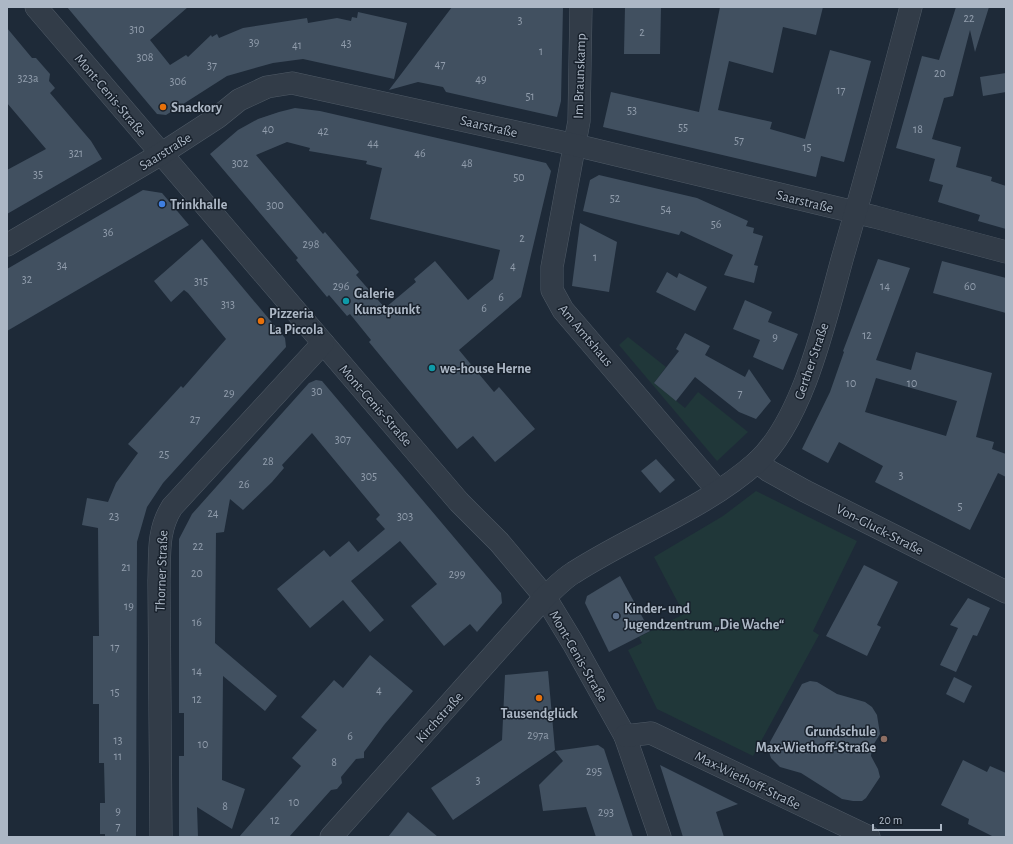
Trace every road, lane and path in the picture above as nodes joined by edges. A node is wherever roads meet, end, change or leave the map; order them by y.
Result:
1 (36, 7) edge
2 (581, 7) edge
3 (911, 7) edge
4 (575, 145) junction
5 (161, 154) junction
6 (856, 213) junction
7 (7, 245) edge
8 (1006, 252) edge
9 (323, 342) junction
10 (757, 462) junction
11 (718, 491) junction
12 (1006, 592) edge
13 (545, 597) junction
14 (625, 736) junction
15 (161, 837) edge
16 (331, 837) edge
17 (660, 837) edge
18 (869, 837) edge

1 - 5 street, Mont-Cenis-Straße
2 - 4 street, Im Braunskamp
3 - 6 street, Gerther Straße
4 - 5 street, Saarstraße
4 - 6 street, Saarstraße
4 - 11 street, Am Amtshaus
5 - 7 street, Saarstraße
5 - 9 street, Mont-Cenis-Straße
6 - 8 street, Saarstraße
6 - 10 street, Gerther Straße
9 - 13 street, Mont-Cenis-Straße
9 - 15 street, Thorner Straße
10 - 11 street, Gerther Straße
10 - 12 street, Von-Gluck-Straße
11 - 13 street, Gerther Straße
13 - 14 street, Mont-Cenis-Straße
13 - 16 street, Kirchstraße
14 - 17 street, Mont-Cenis-Straße
14 - 18 street, Max-Wiethoff-Straße

